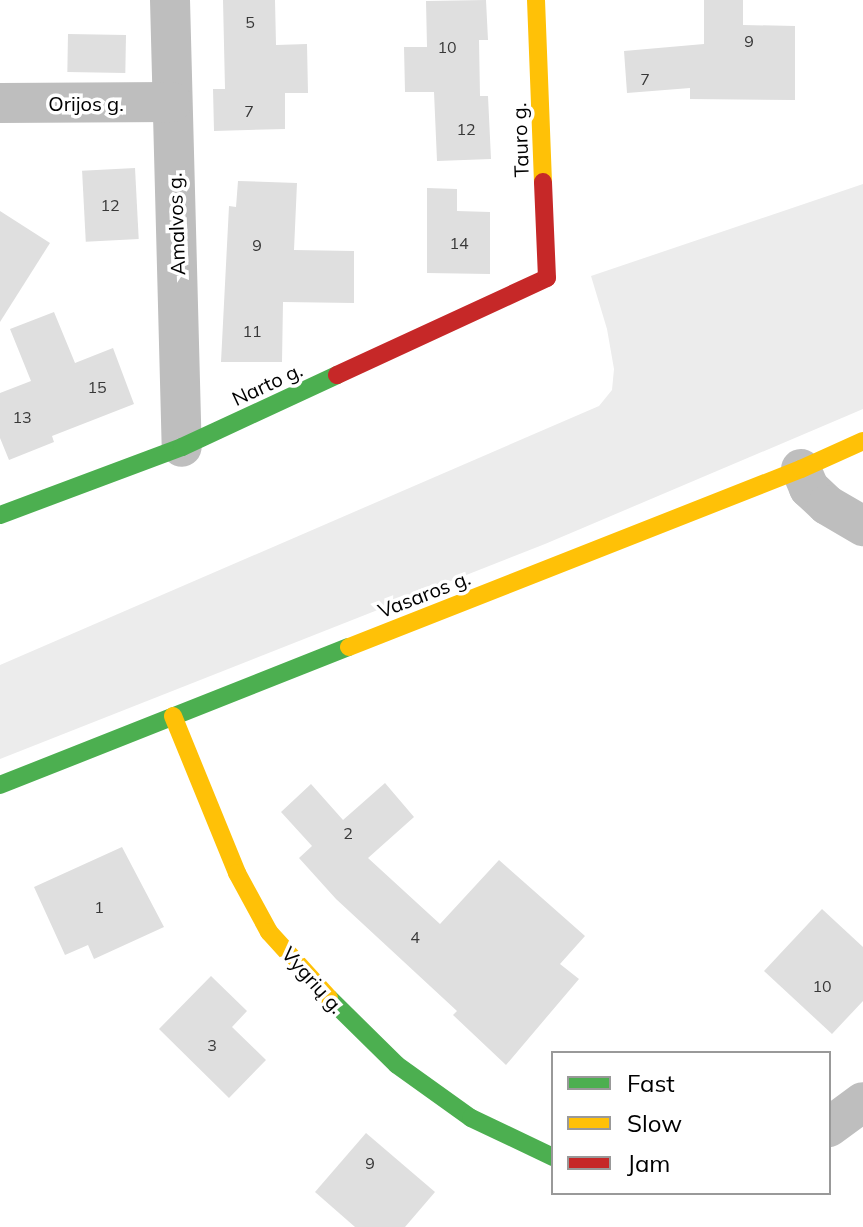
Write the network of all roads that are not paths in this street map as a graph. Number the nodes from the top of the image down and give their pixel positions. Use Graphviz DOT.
graph roads {
  1 [pos="170,0"];
  2 [pos="536,0"];
  3 [pos="172,102"];
  4 [pos="0,103"];
  5 [pos="547,278"];
  6 [pos="863,441"];
  7 [pos="182,447"];
  8 [pos="801,469"];
  9 [pos="0,515"];
  10 [pos="863,526"];
  11 [pos="173,716"];
  12 [pos="0,785"];
  13 [pos="863,1102"];
  14 [pos="831,1126"];
  15 [pos="551,1156"];
  1 -- 3 [label="street, Amalvos g."];
  2 -- 5 [label="street, Tauro g."];
  3 -- 4 [label="street, Orijos g."];
  3 -- 7 [label="street, Amalvos g."];
  5 -- 7 [label="street, Narto g."];
  6 -- 8 [label="street, Vasaros g."];
  7 -- 9 [label="street, Narto g."];
  8 -- 10 [label="street"];
  8 -- 11 [label="street, Vasaros g."];
  11 -- 12 [label="street, Vasaros g."];
  11 -- 15 [label="street, Vygrių g."];
  13 -- 14 [label="street"];
}
